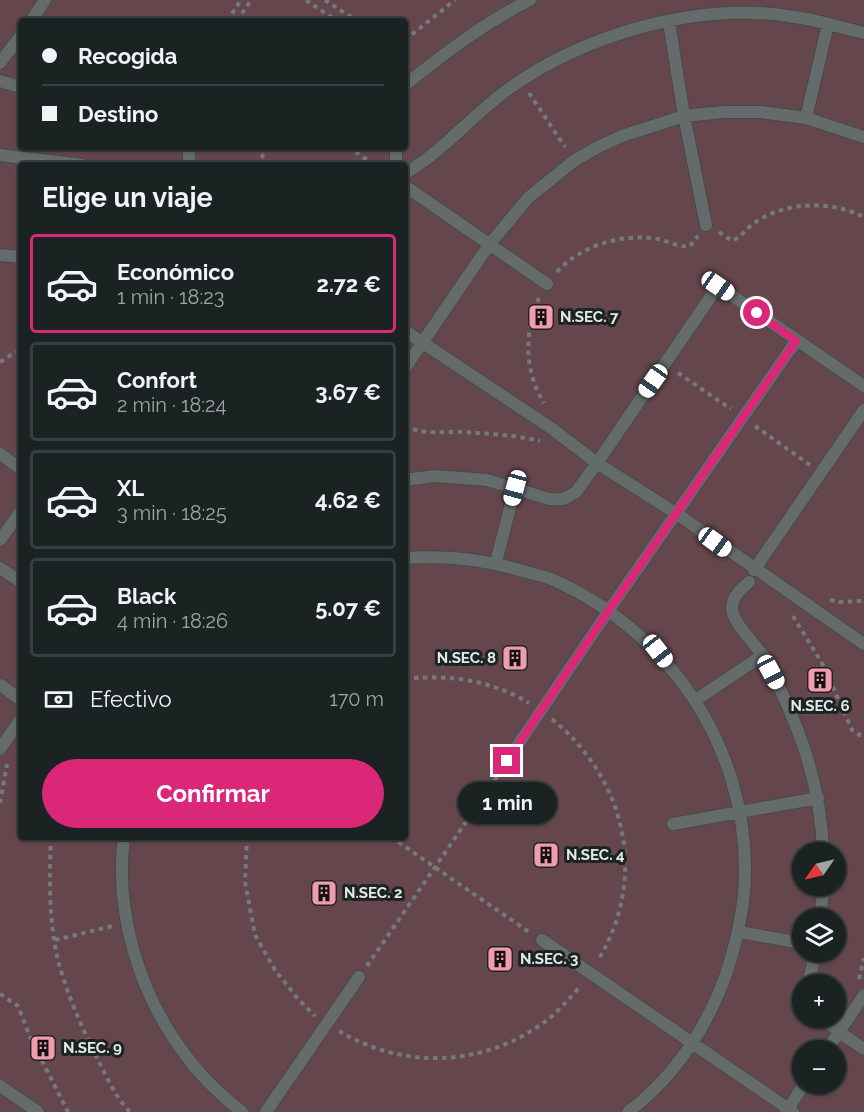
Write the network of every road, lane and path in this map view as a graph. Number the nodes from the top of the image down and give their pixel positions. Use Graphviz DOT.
graph roads {
  1 [pos="45,0"];
  2 [pos="241,0"];
  3 [pos="251,0"];
  4 [pos="306,0"];
  5 [pos="325,0"];
  6 [pos="455,0"];
  7 [pos="530,0"];
  8 [pos="33,18"];
  9 [pos="229,18"];
  10 [pos="239,18"];
  11 [pos="333,18"];
  12 [pos="352,18"];
  13 [pos="669,22"];
  14 [pos="828,24"];
  15 [pos="864,33"];
  16 [pos="408,38"];
  17 [pos="18,39"];
  18 [pos="0,63"];
  19 [pos="520,80"];
  20 [pos="0,81"];
  21 [pos="408,83"];
  22 [pos="18,86"];
  23 [pos="684,116"];
  24 [pos="806,118"];
  25 [pos="864,137"];
  26 [pos="352,150"];
  27 [pos="0,155"];
  28 [pos="575,160"];
  29 [pos="59,162"];
  30 [pos="370,162"];
  31 [pos="408,171"];
  32 [pos="408,188"];
  33 [pos="864,217"];
  34 [pos="706,225"];
  35 [pos="489,245"];
  36 [pos="0,255"];
  37 [pos="18,257"];
  38 [pos="547,284"];
  39 [pos="408,333"];
  40 [pos="796,341"];
  41 [pos="422,343"];
  42 [pos="18,353"];
  43 [pos="0,362"];
  44 [pos="408,364"];
  45 [pos="864,386"];
  46 [pos="547,408"];
  47 [pos="864,410"];
  48 [pos="408,427"];
  49 [pos="543,442"];
  50 [pos="0,454"];
  51 [pos="597,463"];
  52 [pos="18,467"];
  53 [pos="408,480"];
  54 [pos="515,488"];
  55 [pos="677,514"];
  56 [pos="18,515"];
  57 [pos="0,540"];
  58 [pos="408,558"];
  59 [pos="496,562"];
  60 [pos="0,567"];
  61 [pos="754,570"];
  62 [pos="18,580"];
  63 [pos="749,582"];
  64 [pos="827,599"];
  65 [pos="864,601"];
  66 [pos="609,610"];
  67 [pos="790,611"];
  68 [pos="864,644"];
  69 [pos="763,655"];
  70 [pos="408,679"];
  71 [pos="0,684"];
  72 [pos="18,698"];
  73 [pos="696,700"];
  74 [pos="542,711"];
  75 [pos="18,723"];
  76 [pos="864,738"];
  77 [pos="0,749"];
  78 [pos="8,760"];
  79 [pos="507,761"];
  80 [pos="818,798"];
  81 [pos="0,803"];
  82 [pos="740,812"];
  83 [pos="673,824"];
  84 [pos="51,840"];
  85 [pos="124,840"];
  86 [pos="247,840"];
  87 [pos="395,840"];
  88 [pos="823,842"];
  89 [pos="435,868"];
  90 [pos="127,923"];
  91 [pos="739,932"];
  92 [pos="56,940"];
  93 [pos="542,940"];
  94 [pos="792,941"];
  95 [pos="864,958"];
  96 [pos="591,974"];
  97 [pos="861,976"];
  98 [pos="359,977"];
  99 [pos="0,994"];
  100 [pos="864,995"];
  101 [pos="326,1024"];
  102 [pos="834,1028"];
  103 [pos="839,1032"];
  104 [pos="834,1040"];
  105 [pos="692,1043"];
  106 [pos="864,1049"];
  107 [pos="0,1086"];
  108 [pos="799,1094"];
  109 [pos="789,1111"];
  110 [pos="38,1112"];
  111 [pos="68,1112"];
  112 [pos="130,1112"];
  113 [pos="242,1112"];
  114 [pos="266,1112"];
  115 [pos="628,1112"];
  1 -- 8 [label="lane"];
  2 -- 9 [label="path"];
  3 -- 10 [label="path"];
  4 -- 11 [label="path"];
  5 -- 12 [label="path"];
  6 -- 16 [label="path"];
  7 -- 21 [label="lane"];
  13 -- 14 [label="lane"];
  13 -- 19 [label="lane"];
  13 -- 23 [label="lane"];
  14 -- 15 [label="lane"];
  14 -- 24 [label="lane"];
  17 -- 18 [label="lane"];
  19 -- 28 [label="path"];
  19 -- 31 [label="lane"];
  20 -- 22 [label="lane"];
  23 -- 24 [label="lane"];
  23 -- 28 [label="lane"];
  23 -- 34 [label="lane"];
  24 -- 25 [label="lane"];
  26 -- 30 [label="path"];
  27 -- 29 [label="lane"];
  28 -- 35 [label="lane"];
  32 -- 35 [label="lane"];
  33 -- 34 [label="path"];
  34 -- 38 [label="path"];
  35 -- 38 [label="lane"];
  35 -- 41 [label="lane"];
  36 -- 37 [label="lane"];
  38 -- 46 [label="path"];
  39 -- 41 [label="lane"];
  40 -- 45 [label="lane"];
  40 -- 51 [label="lane"];
  40 -- 55 [label="lane"];
  41 -- 44 [label="lane"];
  41 -- 51 [label="lane"];
  42 -- 43 [label="path"];
  47 -- 61 [label="lane"];
  48 -- 49 [label="path"];
  50 -- 52 [label="lane"];
  51 -- 54 [label="lane"];
  51 -- 55 [label="lane"];
  53 -- 54 [label="lane"];
  54 -- 59 [label="lane"];
  55 -- 61 [label="lane"];
  55 -- 66 [label="lane"];
  56 -- 57 [label="lane"];
  58 -- 59 [label="lane"];
  59 -- 66 [label="lane"];
  60 -- 62 [label="lane"];
  61 -- 68 [label="lane"];
  63 -- 69 [label="lane"];
  64 -- 65 [label="path"];
  66 -- 73 [label="lane"];
  66 -- 74 [label="lane"];
  67 -- 76 [label="path"];
  69 -- 73 [label="lane"];
  69 -- 80 [label="lane"];
  70 -- 74 [label="path"];
  71 -- 72 [label="lane"];
  73 -- 82 [label="lane"];
  74 -- 79 [label="lane"];
  74 -- 96 [label="path"];
  75 -- 77 [label="lane"];
  78 -- 81 [label="path"];
  79 -- 89 [label="path"];
  80 -- 82 [label="lane"];
  80 -- 88 [label="lane"];
  82 -- 83 [label="lane"];
  82 -- 91 [label="lane"];
  84 -- 92 [label="path"];
  85 -- 90 [label="lane"];
  86 -- 101 [label="path"];
  87 -- 89 [label="path"];
  89 -- 93 [label="path"];
  89 -- 98 [label="path"];
  90 -- 92 [label="path"];
  90 -- 113 [label="lane"];
  91 -- 94 [label="lane"];
  91 -- 105 [label="lane"];
  92 -- 112 [label="path"];
  93 -- 96 [label="lane"];
  95 -- 97 [label="path"];
  96 -- 101 [label="path"];
  96 -- 105 [label="lane"];
  98 -- 101 [label="lane"];
  99 -- 111 [label="path"];
  100 -- 103 [label="lane"];
  101 -- 114 [label="lane"];
  102 -- 103 [label="lane"];
  103 -- 104 [label="lane"];
  103 -- 106 [label="lane"];
  105 -- 109 [label="lane"];
  105 -- 115 [label="lane"];
  107 -- 110 [label="lane"];
  108 -- 109 [label="lane"];
}
